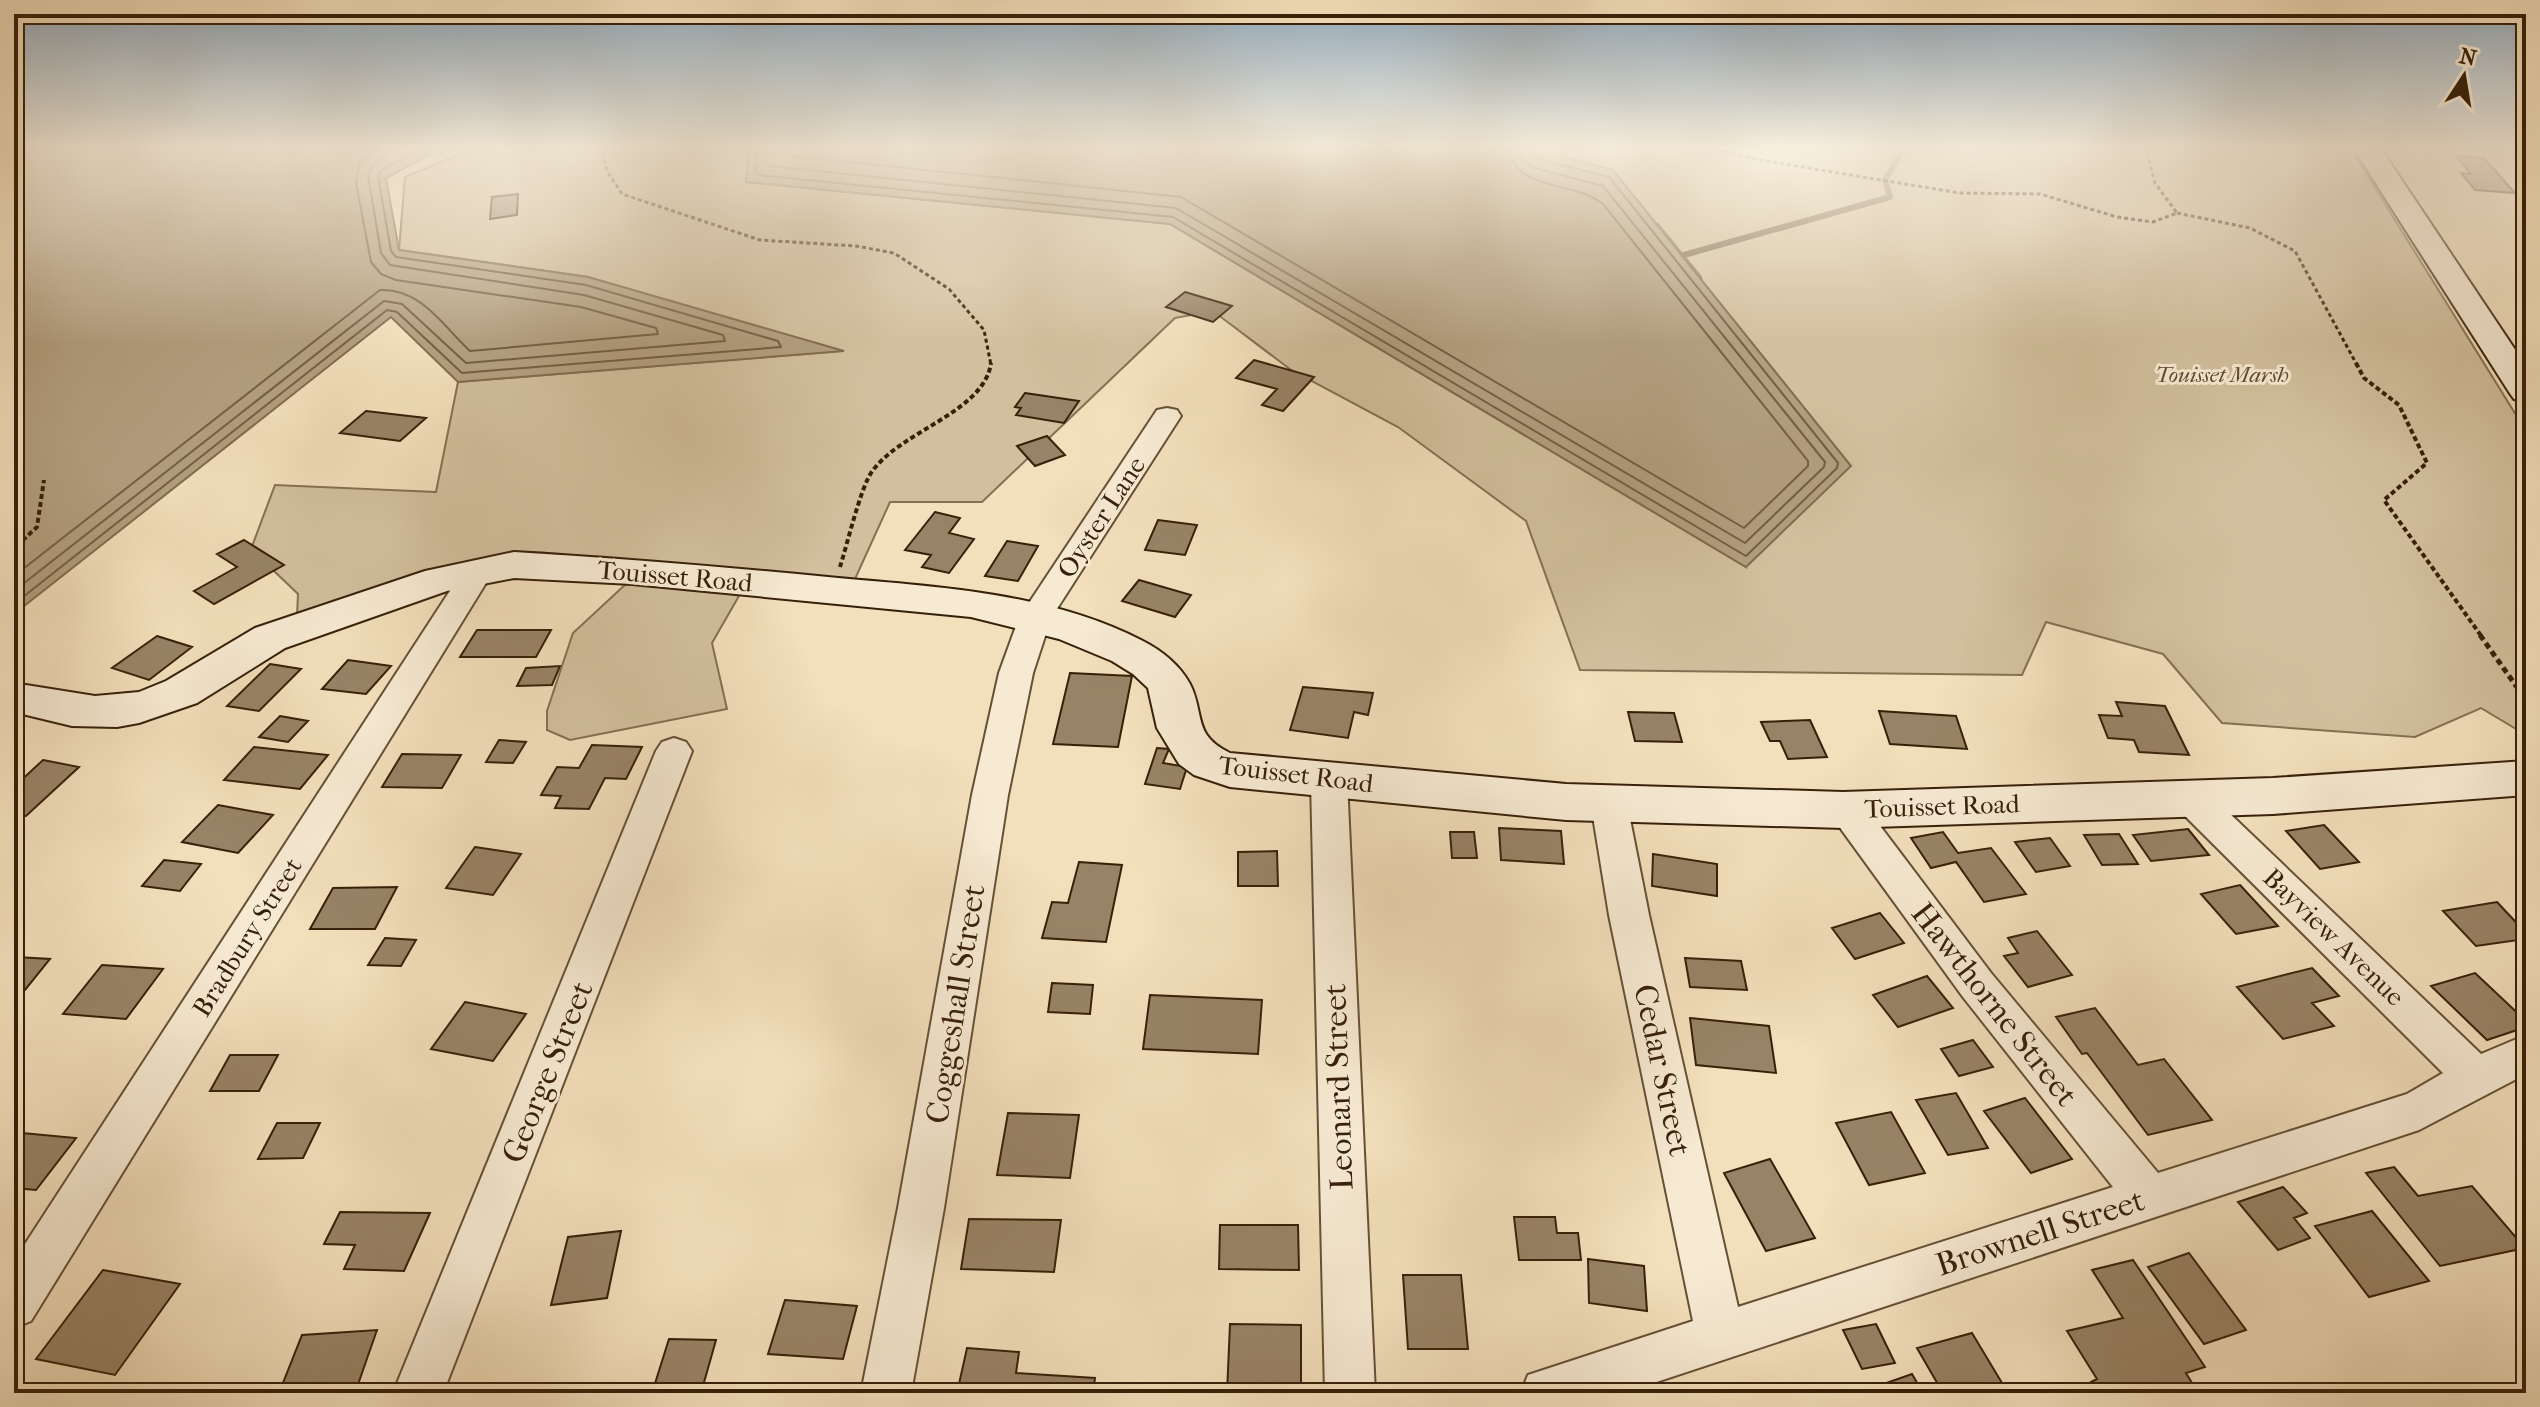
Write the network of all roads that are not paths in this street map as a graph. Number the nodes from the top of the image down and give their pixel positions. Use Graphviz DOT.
graph roads {
  1 [pos="2408,212"];
  2 [pos="2526,392"];
  3 [pos="1167,416"];
  4 [pos="479,570"];
  5 [pos="1035,618"];
  6 [pos="26,700"];
  7 [pos="674,751"];
  8 [pos="2526,778"];
  9 [pos="1329,780"];
  10 [pos="2191,799"];
  11 [pos="1609,804"];
  12 [pos="1846,808"];
  13 [pos="2526,1054"];
  14 [pos="2475,1077"];
  15 [pos="2148,1196"];
  16 [pos="14,1304"];
  17 [pos="1720,1335"];
  18 [pos="418,1393"];
  19 [pos="886,1393"];
  20 [pos="1350,1393"];
  21 [pos="1546,1393"];
  1 -- 2 [label="street"];
  3 -- 5 [label="street, Oyster Lane"];
  4 -- 5 [label="street, Touisset Road"];
  4 -- 6 [label="street, Touisset Road"];
  4 -- 16 [label="street, Bradbury Street"];
  5 -- 9 [label="street, Touisset Road"];
  5 -- 19 [label="street, Coggeshall Street"];
  7 -- 18 [label="street, George Street"];
  8 -- 10 [label="street, Touisset Road"];
  9 -- 11 [label="street, Touisset Road"];
  9 -- 20 [label="street, Leonard Street"];
  10 -- 12 [label="street, Touisset Road"];
  10 -- 14 [label="street, Bayview Avenue"];
  11 -- 12 [label="street, Touisset Road"];
  11 -- 17 [label="street, Cedar Street"];
  12 -- 15 [label="street, Hawthorne Street"];
  13 -- 14 [label="street, Brownell Street"];
  14 -- 15 [label="street, Brownell Street"];
  15 -- 17 [label="street, Brownell Street"];
  17 -- 21 [label="street, Brownell Street"];
}
